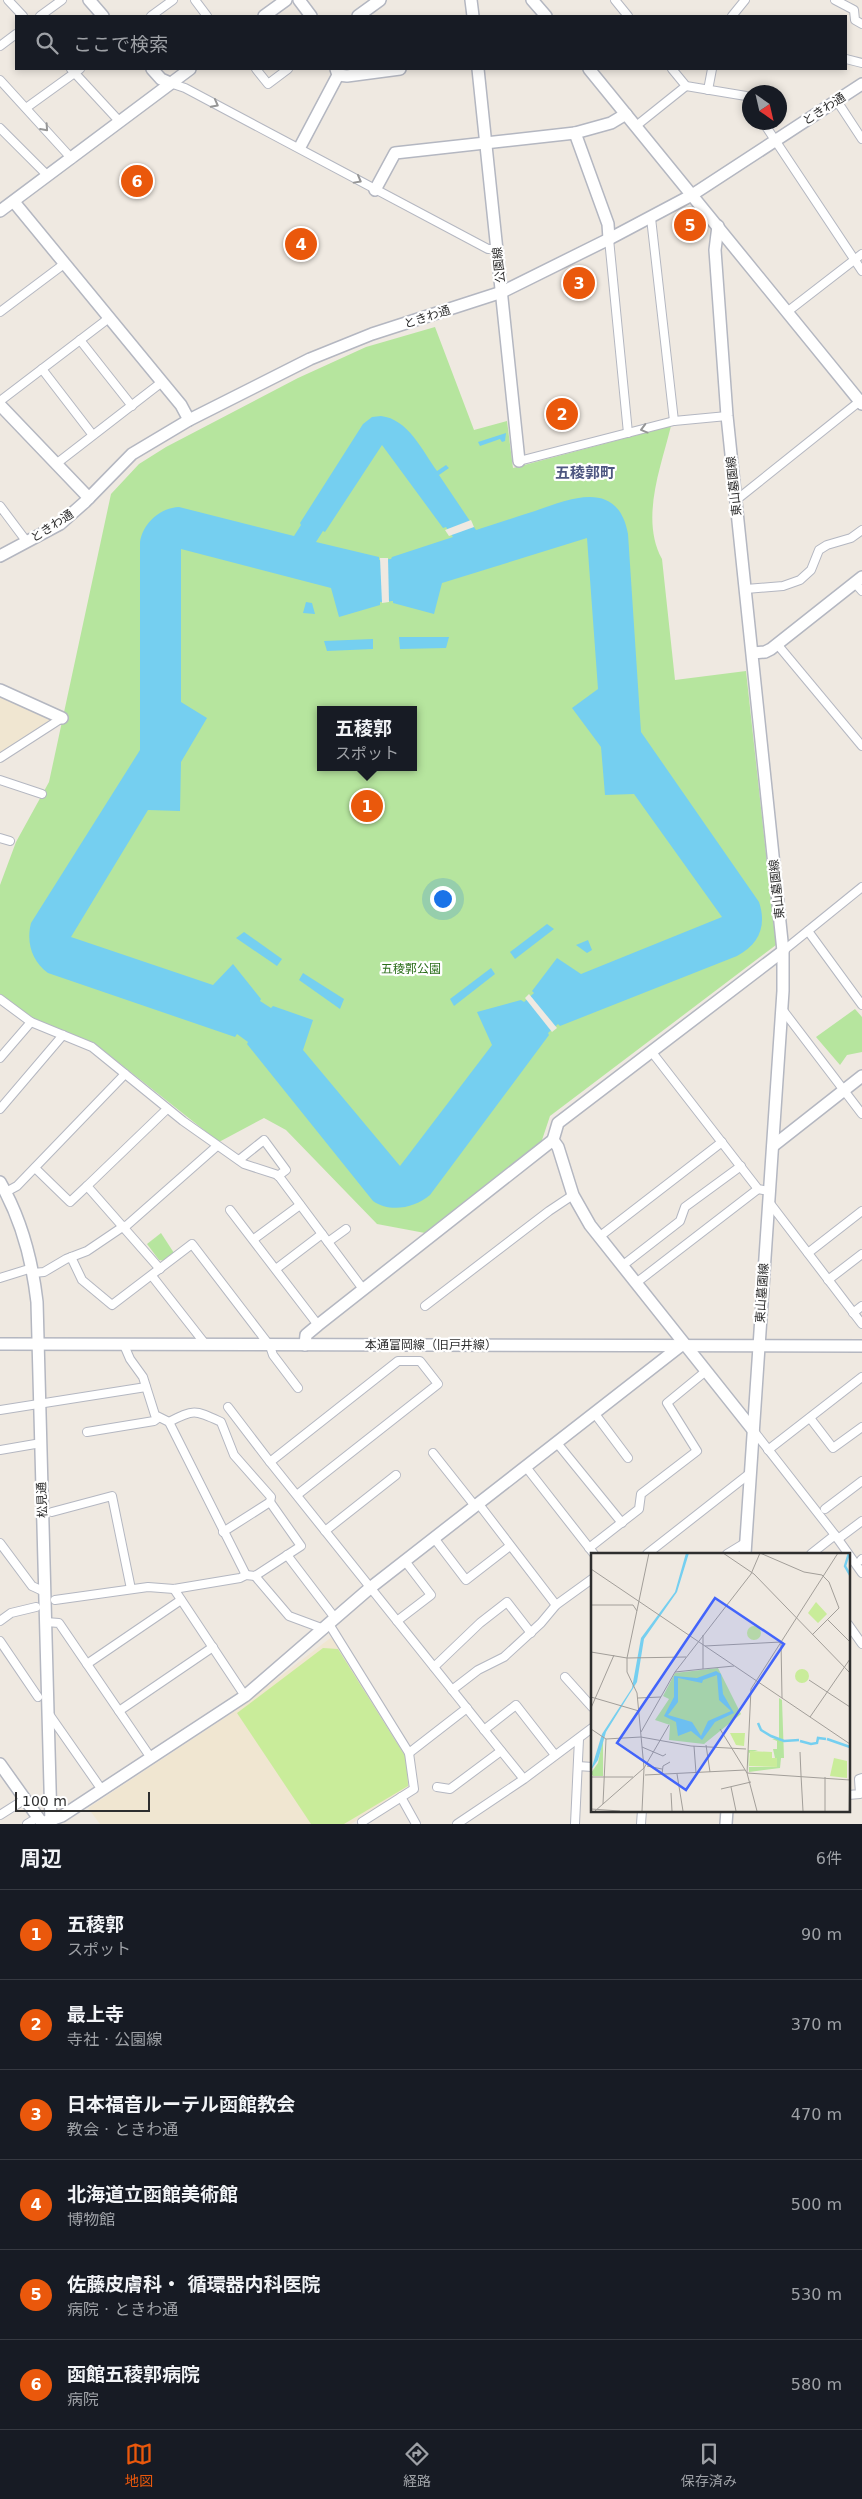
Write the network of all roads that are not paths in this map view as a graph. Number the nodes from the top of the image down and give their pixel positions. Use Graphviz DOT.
graph roads {
  1 [pos="8,0"];
  2 [pos="62,0"];
  3 [pos="88,0"];
  4 [pos="174,0"];
  5 [pos="196,0"];
  6 [pos="286,0"];
  7 [pos="299,0"];
  8 [pos="380,0"];
  9 [pos="471,0"];
  10 [pos="532,0"];
  11 [pos="615,0"];
  12 [pos="746,0"];
  13 [pos="834,0"];
  14 [pos="22,15"];
  15 [pos="41,15"];
  16 [pos="102,15"];
  17 [pos="152,15"];
  18 [pos="206,15"];
  19 [pos="265,15"];
  20 [pos="310,15"];
  21 [pos="359,15"];
  22 [pos="473,15"];
  23 [pos="545,15"];
  24 [pos="627,15"];
  25 [pos="733,15"];
  26 [pos="862,24"];
  27 [pos="15,35"];
  28 [pos="0,46"];
  29 [pos="847,59"];
  30 [pos="862,63"];
  31 [pos="75,70"];
  32 [pos="153,70"];
  33 [pos="189,70"];
  34 [pos="257,70"];
  35 [pos="287,70"];
  36 [pos="392,70"];
  37 [pos="478,70"];
  38 [pos="590,70"];
  39 [pos="673,70"];
  40 [pos="712,70"];
  41 [pos="337,72"];
  42 [pos="0,80"];
  43 [pos="170,83"];
  44 [pos="862,84"];
  45 [pos="686,86"];
  46 [pos="708,90"];
  47 [pos="742,95"];
  48 [pos="837,101"];
  49 [pos="26,108"];
  50 [pos="626,114"];
  51 [pos="120,122"];
  52 [pos="636,126"];
  53 [pos="0,128"];
  54 [pos="768,130"];
  55 [pos="575,133"];
  56 [pos="862,139"];
  57 [pos="486,141"];
  58 [pos="775,141"];
  59 [pos="301,145"];
  60 [pos="72,158"];
  61 [pos="48,176"];
  62 [pos="374,190"];
  63 [pos="692,195"];
  64 [pos="14,202"];
  65 [pos="0,211"];
  66 [pos="651,218"];
  67 [pos="718,226"];
  68 [pos="609,239"];
  69 [pos="497,249"];
  70 [pos="862,254"];
  71 [pos="854,260"];
  72 [pos="64,264"];
  73 [pos="862,272"];
  74 [pos="502,292"];
  75 [pos="0,312"];
  76 [pos="787,312"];
  77 [pos="109,318"];
  78 [pos="80,340"];
  79 [pos="42,369"];
  80 [pos="162,382"];
  81 [pos="0,401"];
  82 [pos="861,402"];
  83 [pos="0,405"];
  84 [pos="132,406"];
  85 [pos="727,416"];
  86 [pos="188,420"];
  87 [pos="674,421"];
  88 [pos="92,434"];
  89 [pos="628,434"];
  90 [pos="520,461"];
  91 [pos="56,464"];
  92 [pos="89,498"];
  93 [pos="735,501"];
  94 [pos="0,506"];
  95 [pos="862,530"];
  96 [pos="27,542"];
  97 [pos="0,556"];
  98 [pos="860,584"];
  99 [pos="746,589"];
  100 [pos="777,644"];
  101 [pos="753,652"];
  102 [pos="0,690"];
  103 [pos="62,718"];
  104 [pos="860,741"];
  105 [pos="0,758"];
  106 [pos="0,780"];
  107 [pos="42,794"];
  108 [pos="0,838"];
  109 [pos="10,841"];
  110 [pos="862,887"];
  111 [pos="808,931"];
  112 [pos="783,951"];
  113 [pos="0,999"];
  114 [pos="862,1005"];
  115 [pos="782,1009"];
  116 [pos="31,1022"];
  117 [pos="63,1035"];
  118 [pos="651,1051"];
  119 [pos="0,1058"];
  120 [pos="125,1074"];
  121 [pos="862,1076"];
  122 [pos="844,1090"];
  123 [pos="0,1109"];
  124 [pos="167,1109"];
  125 [pos="862,1114"];
  126 [pos="554,1140"];
  127 [pos="722,1142"];
  128 [pos="217,1146"];
  129 [pos="773,1146"];
  130 [pos="239,1160"];
  131 [pos="741,1166"];
  132 [pos="34,1168"];
  133 [pos="278,1176"];
  134 [pos="87,1186"];
  135 [pos="3,1187"];
  136 [pos="765,1193"];
  137 [pos="573,1196"];
  138 [pos="300,1204"];
  139 [pos="230,1210"];
  140 [pos="862,1211"];
  141 [pos="125,1227"];
  142 [pos="346,1229"];
  143 [pos="322,1234"];
  144 [pos="599,1237"];
  145 [pos="254,1239"];
  146 [pos="328,1242"];
  147 [pos="808,1253"];
  148 [pos="862,1254"];
  149 [pos="71,1257"];
  150 [pos="622,1266"];
  151 [pos="276,1269"];
  152 [pos="33,1270"];
  153 [pos="160,1270"];
  154 [pos="152,1276"];
  155 [pos="0,1278"];
  156 [pos="828,1280"];
  157 [pos="636,1283"];
  158 [pos="363,1289"];
  159 [pos="425,1306"];
  160 [pos="862,1306"];
  161 [pos="853,1313"];
  162 [pos="318,1324"];
  163 [pos="862,1324"];
  164 [pos="0,1344"];
  165 [pos="39,1344"];
  166 [pos="683,1344"];
  167 [pos="124,1345"];
  168 [pos="206,1345"];
  169 [pos="305,1345"];
  170 [pos="410,1345"];
  171 [pos="270,1346"];
  172 [pos="862,1346"];
  173 [pos="758,1347"];
  174 [pos="410,1361"];
  175 [pos="706,1371"];
  176 [pos="862,1377"];
  177 [pos="146,1387"];
  178 [pos="298,1388"];
  179 [pos="40,1404"];
  180 [pos="228,1407"];
  181 [pos="0,1410"];
  182 [pos="595,1414"];
  183 [pos="158,1418"];
  184 [pos="810,1418"];
  185 [pos="169,1422"];
  186 [pos="862,1427"];
  187 [pos="752,1430"];
  188 [pos="86,1432"];
  189 [pos="41,1442"];
  190 [pos="557,1443"];
  191 [pos="0,1450"];
  192 [pos="768,1450"];
  193 [pos="433,1453"];
  194 [pos="628,1458"];
  195 [pos="270,1462"];
  196 [pos="526,1467"];
  197 [pos="749,1474"];
  198 [pos="396,1476"];
  199 [pos="862,1482"];
  200 [pos="297,1495"];
  201 [pos="270,1502"];
  202 [pos="476,1505"];
  203 [pos="824,1509"];
  204 [pos="52,1512"];
  205 [pos="862,1521"];
  206 [pos="622,1523"];
  207 [pos="325,1531"];
  208 [pos="223,1532"];
  209 [pos="836,1537"];
  210 [pos="434,1538"];
  211 [pos="0,1543"];
  212 [pos="510,1546"];
  213 [pos="745,1549"];
  214 [pos="591,1551"];
  215 [pos="648,1553"];
  216 [pos="731,1553"];
  217 [pos="812,1553"];
  218 [pos="847,1553"];
  219 [pos="287,1555"];
  220 [pos="850,1557"];
  221 [pos="405,1562"];
  222 [pos="862,1574"];
  223 [pos="246,1575"];
  224 [pos="256,1576"];
  225 [pos="591,1580"];
  226 [pos="370,1588"];
  227 [pos="131,1589"];
  228 [pos="174,1589"];
  229 [pos="45,1592"];
  230 [pos="55,1600"];
  231 [pos="181,1600"];
  232 [pos="556,1605"];
  233 [pos="36,1607"];
  234 [pos="0,1621"];
  235 [pos="398,1621"];
  236 [pos="46,1622"];
  237 [pos="329,1624"];
  238 [pos="850,1627"];
  239 [pos="531,1632"];
  240 [pos="0,1641"];
  241 [pos="862,1644"];
  242 [pos="213,1647"];
  243 [pos="87,1664"];
  244 [pos="434,1668"];
  245 [pos="565,1676"];
  246 [pos="452,1690"];
  247 [pos="245,1696"];
  248 [pos="38,1697"];
  249 [pos="591,1706"];
  250 [pos="467,1708"];
  251 [pos="119,1711"];
  252 [pos="48,1713"];
  253 [pos="591,1729"];
  254 [pos="484,1730"];
  255 [pos="579,1739"];
  256 [pos="501,1751"];
  257 [pos="409,1753"];
  258 [pos="555,1755"];
  259 [pos="151,1758"];
  260 [pos="0,1764"];
  261 [pos="578,1766"];
  262 [pos="591,1767"];
  263 [pos="523,1778"];
  264 [pos="862,1778"];
  265 [pos="437,1787"];
  266 [pos="102,1790"];
  267 [pos="850,1795"];
  268 [pos="401,1797"];
  269 [pos="19,1803"];
  270 [pos="0,1815"];
  271 [pos="368,1821"];
  272 [pos="51,1822"];
  273 [pos="416,1824"];
  274 [pos="457,1824"];
  275 [pos="575,1824"];
  1 -- 14 [label="street"];
  2 -- 15 [label="street"];
  3 -- 16 [label="street"];
  4 -- 17 [label="street"];
  5 -- 18 [label="street"];
  6 -- 19 [label="street"];
  7 -- 20 [label="street"];
  8 -- 21 [label="street"];
  9 -- 22 [label="street"];
  10 -- 23 [label="street"];
  11 -- 24 [label="street"];
  12 -- 25 [label="street"];
  13 -- 26 [label="street"];
  27 -- 28 [label="street"];
  29 -- 30 [label="street"];
  31 -- 49 [label="street"];
  31 -- 51 [label="street"];
  32 -- 43 [label="street"];
  33 -- 43 [label="street"];
  34 -- 35 [label="street"];
  36 -- 41 [label="street"];
  37 -- 57 [label="street, 公園線"];
  38 -- 50 [label="street"];
  39 -- 45 [label="street"];
  40 -- 46 [label="street"];
  41 -- 59 [label="street"];
  42 -- 49 [label="street"];
  43 -- 51 [label="street"];
  43 -- 62 [label="street, one-way"];
  44 -- 48 [label="street, ときわ通"];
  45 -- 46 [label="street"];
  45 -- 52 [label="street"];
  46 -- 47 [label="street"];
  48 -- 56 [label="street"];
  48 -- 58 [label="street, ときわ通"];
  49 -- 60 [label="street, one-way"];
  50 -- 52 [label="street"];
  50 -- 55 [label="street"];
  51 -- 60 [label="street"];
  52 -- 63 [label="street"];
  53 -- 61 [label="street"];
  54 -- 58 [label="street"];
  55 -- 57 [label="street"];
  55 -- 68 [label="street"];
  57 -- 62 [label="street"];
  57 -- 69 [label="street, 公園線"];
  58 -- 63 [label="street, ときわ通"];
  58 -- 71 [label="street"];
  60 -- 61 [label="street"];
  61 -- 64 [label="street"];
  62 -- 69 [label="street"];
  63 -- 66 [label="street, ときわ通"];
  63 -- 67 [label="street"];
  64 -- 65 [label="street"];
  64 -- 72 [label="street"];
  66 -- 68 [label="street, ときわ通"];
  66 -- 87 [label="street"];
  67 -- 76 [label="street"];
  67 -- 85 [label="street, 東山墓園線"];
  68 -- 74 [label="street, ときわ通"];
  68 -- 89 [label="street"];
  69 -- 74 [label="street, 公園線"];
  70 -- 71 [label="street"];
  71 -- 73 [label="street"];
  71 -- 76 [label="street"];
  72 -- 75 [label="street"];
  72 -- 77 [label="street"];
  74 -- 86 [label="street, ときわ通"];
  74 -- 90 [label="street, 公園線"];
  76 -- 82 [label="street"];
  77 -- 78 [label="street"];
  77 -- 80 [label="street"];
  78 -- 79 [label="street"];
  78 -- 84 [label="street"];
  79 -- 81 [label="street"];
  79 -- 88 [label="street"];
  80 -- 84 [label="street"];
  80 -- 86 [label="street"];
  82 -- 93 [label="street"];
  83 -- 91 [label="street"];
  84 -- 88 [label="street"];
  85 -- 87 [label="street"];
  85 -- 93 [label="street, 東山墓園線"];
  86 -- 92 [label="street, ときわ通"];
  87 -- 89 [label="street, one-way"];
  88 -- 91 [label="street"];
  89 -- 90 [label="street"];
  91 -- 92 [label="street"];
  92 -- 96 [label="street, ときわ通"];
  93 -- 99 [label="street, 東山墓園線"];
  94 -- 96 [label="street"];
  95 -- 99 [label="street"];
  96 -- 97 [label="street, ときわ通"];
  98 -- 100 [label="street"];
  99 -- 101 [label="street, 東山墓園線"];
  100 -- 101 [label="street"];
  100 -- 104 [label="street"];
  101 -- 112 [label="street, 東山墓園線"];
  102 -- 103 [label="street"];
  103 -- 105 [label="street"];
  106 -- 107 [label="street"];
  108 -- 109 [label="street"];
  110 -- 111 [label="street"];
  111 -- 112 [label="street"];
  111 -- 114 [label="street"];
  112 -- 115 [label="street, 東山墓園線"];
  112 -- 118 [label="street"];
  113 -- 116 [label="street"];
  115 -- 122 [label="street"];
  115 -- 129 [label="street, 東山墓園線"];
  116 -- 117 [label="street"];
  116 -- 119 [label="street"];
  117 -- 120 [label="street"];
  117 -- 123 [label="street"];
  118 -- 126 [label="street"];
  118 -- 127 [label="street"];
  120 -- 124 [label="street"];
  120 -- 132 [label="street"];
  121 -- 122 [label="street"];
  122 -- 125 [label="street"];
  122 -- 129 [label="street"];
  124 -- 128 [label="street"];
  124 -- 134 [label="street"];
  126 -- 137 [label="street"];
  126 -- 158 [label="street"];
  127 -- 131 [label="street"];
  127 -- 144 [label="street"];
  128 -- 130 [label="street"];
  128 -- 141 [label="street"];
  129 -- 136 [label="street, 東山墓園線"];
  130 -- 133 [label="street"];
  130 -- 133 [label="street"];
  131 -- 136 [label="street"];
  131 -- 150 [label="street"];
  132 -- 134 [label="street"];
  132 -- 135 [label="street"];
  133 -- 138 [label="street"];
  134 -- 141 [label="street"];
  135 -- 152 [label="street, 松見通"];
  136 -- 147 [label="street"];
  136 -- 157 [label="street"];
  136 -- 173 [label="street, 東山墓園線"];
  137 -- 144 [label="street"];
  137 -- 159 [label="street"];
  138 -- 143 [label="street"];
  138 -- 145 [label="street"];
  139 -- 145 [label="street"];
  140 -- 147 [label="street"];
  141 -- 149 [label="street"];
  141 -- 153 [label="street"];
  142 -- 146 [label="street"];
  143 -- 146 [label="street"];
  143 -- 151 [label="street"];
  144 -- 150 [label="street"];
  145 -- 151 [label="street"];
  146 -- 158 [label="street"];
  147 -- 156 [label="street"];
  148 -- 156 [label="street"];
  149 -- 152 [label="street"];
  149 -- 154 [label="street"];
  150 -- 157 [label="street"];
  151 -- 162 [label="street"];
  152 -- 155 [label="street"];
  152 -- 165 [label="street, 松見通"];
  153 -- 154 [label="street"];
  153 -- 171 [label="street"];
  154 -- 168 [label="street"];
  156 -- 161 [label="street"];
  157 -- 166 [label="street"];
  158 -- 162 [label="street"];
  160 -- 161 [label="street"];
  161 -- 163 [label="street"];
  162 -- 169 [label="street"];
  164 -- 165 [label="street, 本通富岡線（旧戸井線）"];
  165 -- 167 [label="street, 本通富岡線（旧戸井線）"];
  165 -- 179 [label="street, 松見通"];
  166 -- 170 [label="street, 本通富岡線（旧戸井線）"];
  166 -- 173 [label="street, 本通富岡線（旧戸井線）"];
  166 -- 175 [label="street"];
  166 -- 182 [label="street"];
  167 -- 168 [label="street, 本通富岡線（旧戸井線）"];
  167 -- 177 [label="street"];
  168 -- 171 [label="street, 本通富岡線（旧戸井線）"];
  169 -- 170 [label="street, 本通富岡線（旧戸井線）"];
  169 -- 171 [label="street, 本通富岡線（旧戸井線）"];
  170 -- 174 [label="street"];
  171 -- 178 [label="street"];
  172 -- 173 [label="street, 本通富岡線（旧戸井線）"];
  173 -- 187 [label="street, 東山墓園線"];
  174 -- 195 [label="street"];
  174 -- 200 [label="street"];
  175 -- 187 [label="street"];
  175 -- 206 [label="street"];
  176 -- 184 [label="street"];
  177 -- 179 [label="street"];
  177 -- 183 [label="street"];
  179 -- 181 [label="street"];
  179 -- 189 [label="street, 松見通"];
  180 -- 195 [label="street"];
  182 -- 190 [label="street"];
  182 -- 194 [label="street"];
  183 -- 185 [label="street"];
  183 -- 188 [label="street"];
  184 -- 186 [label="street"];
  184 -- 192 [label="street"];
  185 -- 201 [label="street"];
  185 -- 208 [label="street"];
  187 -- 192 [label="street"];
  187 -- 197 [label="street, 東山墓園線"];
  189 -- 191 [label="street"];
  189 -- 229 [label="street, 松見通"];
  190 -- 196 [label="street"];
  190 -- 206 [label="street"];
  192 -- 209 [label="street"];
  193 -- 202 [label="street"];
  195 -- 200 [label="street"];
  196 -- 202 [label="street"];
  196 -- 214 [label="street"];
  197 -- 213 [label="street, 東山墓園線"];
  197 -- 215 [label="street"];
  198 -- 207 [label="street"];
  199 -- 203 [label="street"];
  200 -- 207 [label="street"];
  201 -- 208 [label="street"];
  201 -- 219 [label="street"];
  202 -- 210 [label="street"];
  202 -- 212 [label="street"];
  204 -- 227 [label="street"];
  205 -- 209 [label="street"];
  206 -- 214 [label="street"];
  207 -- 226 [label="street"];
  208 -- 223 [label="street"];
  209 -- 217 [label="street"];
  209 -- 218 [label="street"];
  210 -- 212 [label="street"];
  210 -- 221 [label="street"];
  211 -- 229 [label="street"];
  212 -- 232 [label="street"];
  213 -- 216 [label="street"];
  219 -- 224 [label="street"];
  219 -- 237 [label="street"];
  220 -- 222 [label="street"];
  221 -- 226 [label="street"];
  221 -- 235 [label="street"];
  223 -- 224 [label="street"];
  223 -- 228 [label="street"];
  224 -- 237 [label="street"];
  225 -- 232 [label="street"];
  226 -- 235 [label="street"];
  226 -- 237 [label="street"];
  227 -- 228 [label="street"];
  227 -- 230 [label="street"];
  228 -- 231 [label="street"];
  229 -- 236 [label="street, 松見通"];
  231 -- 242 [label="street"];
  231 -- 243 [label="street"];
  232 -- 239 [label="street"];
  233 -- 234 [label="street"];
  235 -- 244 [label="street"];
  236 -- 243 [label="street"];
  236 -- 252 [label="street, 松見通"];
  237 -- 247 [label="street"];
  237 -- 257 [label="street"];
  238 -- 241 [label="street"];
  239 -- 244 [label="street"];
  239 -- 246 [label="street"];
  240 -- 248 [label="street"];
  242 -- 247 [label="street"];
  242 -- 251 [label="street"];
  243 -- 251 [label="street"];
  244 -- 246 [label="street"];
  245 -- 249 [label="street"];
  246 -- 250 [label="street"];
  247 -- 259 [label="street"];
  250 -- 254 [label="street"];
  250 -- 257 [label="street"];
  251 -- 259 [label="street"];
  252 -- 266 [label="street"];
  252 -- 272 [label="street, 松見通"];
  253 -- 255 [label="street"];
  254 -- 256 [label="street"];
  254 -- 258 [label="street"];
  255 -- 258 [label="street"];
  255 -- 261 [label="street"];
  256 -- 263 [label="street"];
  256 -- 265 [label="street"];
  257 -- 268 [label="street"];
  258 -- 263 [label="street"];
  259 -- 266 [label="street"];
  260 -- 272 [label="street"];
  261 -- 262 [label="street"];
  261 -- 275 [label="street"];
  263 -- 274 [label="street"];
  264 -- 267 [label="street"];
  266 -- 272 [label="street"];
  268 -- 271 [label="street"];
  268 -- 273 [label="street"];
  269 -- 270 [label="street"];
}
